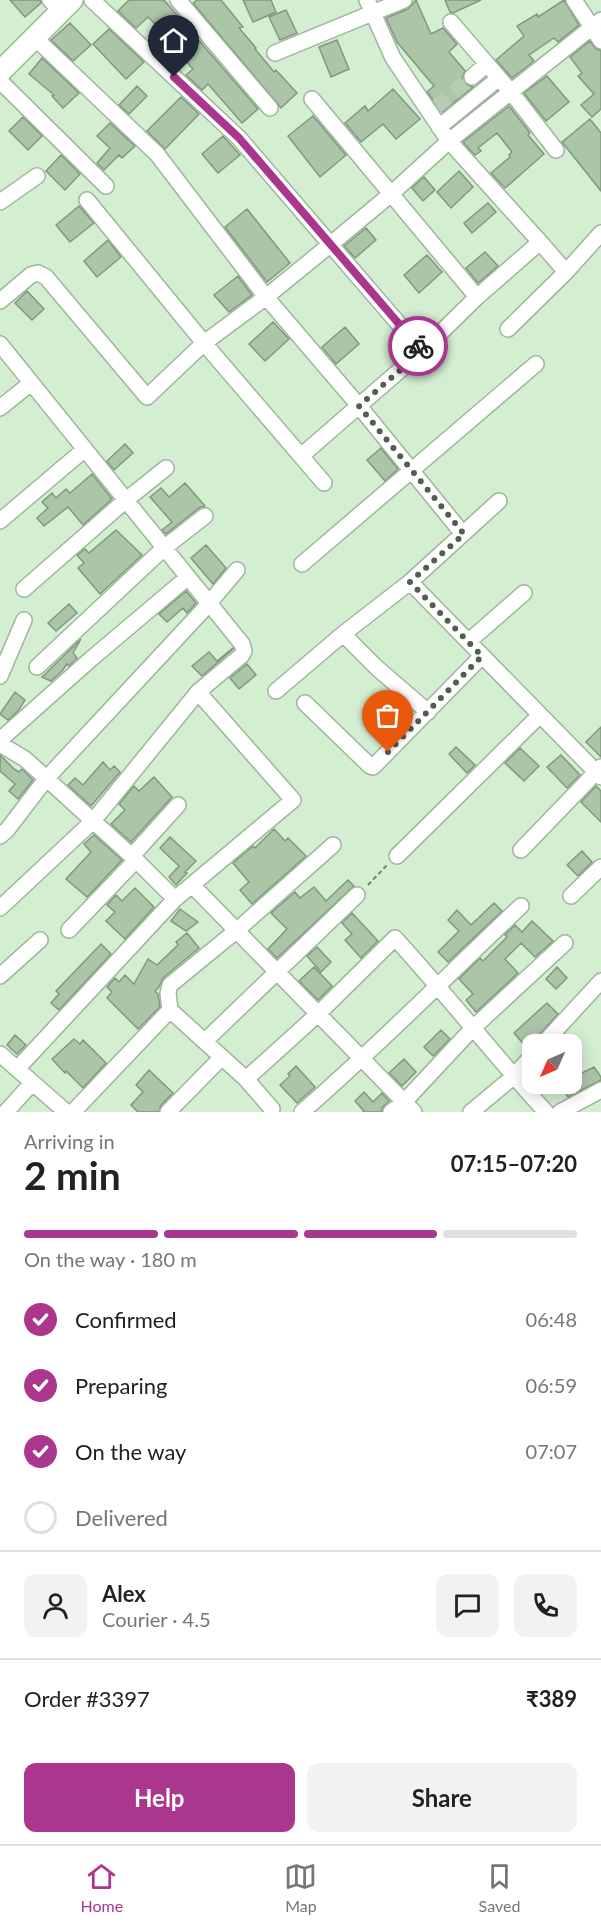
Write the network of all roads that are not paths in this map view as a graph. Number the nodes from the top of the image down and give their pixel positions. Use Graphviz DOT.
graph roads {
  1 [pos="92,0"];
  2 [pos="178,0"];
  3 [pos="404,0"];
  4 [pos="574,0"];
  5 [pos="61,4"];
  6 [pos="370,7"];
  7 [pos="451,22"];
  8 [pos="596,24"];
  9 [pos="34,37"];
  10 [pos="601,41"];
  11 [pos="276,53"];
  12 [pos="487,64"];
  13 [pos="0,72"];
  14 [pos="472,77"];
  15 [pos="499,78"];
  16 [pos="0,81"];
  17 [pos="511,92"];
  18 [pos="312,99"];
  19 [pos="270,108"];
  20 [pos="439,127"];
  21 [pos="449,141"];
  22 [pos="556,150"];
  23 [pos="37,176"];
  24 [pos="106,186"];
  25 [pos="391,194"];
  26 [pos="87,200"];
  27 [pos="0,202"];
  28 [pos="601,233"];
  29 [pos="540,242"];
  30 [pos="331,244"];
  31 [pos="566,272"];
  32 [pos="266,297"];
  33 [pos="477,297"];
  34 [pos="0,301"];
  35 [pos="508,329"];
  36 [pos="204,343"];
  37 [pos="0,344"];
  38 [pos="422,351"];
  39 [pos="536,364"];
  40 [pos="31,383"];
  41 [pos="359,406"];
  42 [pos="0,408"];
  43 [pos="86,449"];
  44 [pos="300,456"];
  45 [pos="165,468"];
  46 [pos="412,470"];
  47 [pos="324,483"];
  48 [pos="126,500"];
  49 [pos="499,501"];
  50 [pos="205,516"];
  51 [pos="0,521"];
  52 [pos="464,534"];
  53 [pos="164,548"];
  54 [pos="302,564"];
  55 [pos="237,570"];
  56 [pos="188,578"];
  57 [pos="410,582"];
  58 [pos="24,589"];
  59 [pos="524,593"];
  60 [pos="209,604"];
  61 [pos="24,620"];
  62 [pos="343,634"];
  63 [pos="469,641"];
  64 [pos="482,656"];
  65 [pos="37,667"];
  66 [pos="0,676"];
  67 [pos="276,691"];
  68 [pos="198,692"];
  69 [pos="305,703"];
  70 [pos="428,712"];
  71 [pos="540,716"];
  72 [pos="0,742"];
  73 [pos="600,772"];
  74 [pos="46,779"];
  75 [pos="178,805"];
  76 [pos="93,821"];
  77 [pos="0,836"];
  78 [pos="333,845"];
  79 [pos="521,850"];
  80 [pos="397,856"];
  81 [pos="134,858"];
  82 [pos="601,867"];
  83 [pos="192,885"];
  84 [pos="357,895"];
  85 [pos="571,896"];
  86 [pos="175,899"];
  87 [pos="521,906"];
  88 [pos="0,908"];
  89 [pos="69,930"];
  90 [pos="236,931"];
  91 [pos="40,940"];
  92 [pos="565,943"];
  93 [pos="278,972"];
  94 [pos="0,976"];
  95 [pos="438,984"];
  96 [pos="598,985"];
  97 [pos="170,1010"];
  98 [pos="318,1014"];
  99 [pos="473,1028"];
  100 [pos="552,1034"];
  101 [pos="206,1041"];
  102 [pos="0,1054"];
  103 [pos="222,1057"];
  104 [pos="363,1059"];
  105 [pos="522,1067"];
  106 [pos="16,1069"];
  107 [pos="513,1077"];
  108 [pos="246,1079"];
  109 [pos="32,1083"];
  110 [pos="601,1090"];
  111 [pos="409,1107"];
  112 [pos="272,1111"];
  113 [pos="6,1112"];
  114 [pos="66,1112"];
  115 [pos="73,1112"];
  116 [pos="168,1112"];
  117 [pos="302,1112"];
  118 [pos="391,1112"];
  119 [pos="471,1112"];
  120 [pos="546,1112"];
  121 [pos="560,1112"];
  1 -- 30 [label="street"];
  2 -- 19 [label="street"];
  3 -- 6 [label="street"];
  4 -- 8 [label="street"];
  5 -- 9 [label="street"];
  6 -- 11 [label="street"];
  6 -- 20 [label="street"];
  7 -- 12 [label="street"];
  8 -- 10 [label="street"];
  8 -- 17 [label="street"];
  9 -- 13 [label="street"];
  9 -- 32 [label="street"];
  12 -- 14 [label="street"];
  12 -- 15 [label="street"];
  15 -- 17 [label="street"];
  15 -- 20 [label="street"];
  16 -- 24 [label="street"];
  17 -- 21 [label="street"];
  17 -- 22 [label="street"];
  18 -- 25 [label="street"];
  20 -- 21 [label="street"];
  21 -- 25 [label="street"];
  21 -- 29 [label="street"];
  23 -- 27 [label="street"];
  25 -- 30 [label="street"];
  25 -- 33 [label="street"];
  26 -- 36 [label="street"];
  28 -- 31 [label="street"];
  29 -- 31 [label="street"];
  29 -- 33 [label="street"];
  30 -- 32 [label="street"];
  30 -- 38 [label="street"];
  31 -- 35 [label="street"];
  32 -- 36 [label="street"];
  32 -- 41 [label="street"];
  33 -- 38 [label="street"];
  34 -- 36 [label="street"];
  36 -- 44 [label="street"];
  37 -- 40 [label="street"];
  38 -- 41 [label="street"];
  39 -- 46 [label="street"];
  40 -- 42 [label="street"];
  40 -- 43 [label="street"];
  41 -- 44 [label="street"];
  41 -- 46 [label="street"];
  43 -- 48 [label="street"];
  43 -- 51 [label="street"];
  44 -- 47 [label="street"];
  45 -- 48 [label="street"];
  46 -- 52 [label="street"];
  46 -- 54 [label="street"];
  48 -- 53 [label="street"];
  48 -- 58 [label="street"];
  49 -- 52 [label="street"];
  50 -- 53 [label="street"];
  52 -- 57 [label="street"];
  53 -- 56 [label="street"];
  53 -- 65 [label="street"];
  55 -- 60 [label="street"];
  56 -- 60 [label="street"];
  56 -- 72 [label="street"];
  57 -- 62 [label="street"];
  57 -- 63 [label="street"];
  59 -- 63 [label="street"];
  60 -- 68 [label="street"];
  60 -- 74 [label="street"];
  61 -- 66 [label="street"];
  62 -- 67 [label="street"];
  62 -- 70 [label="street"];
  63 -- 64 [label="street"];
  64 -- 70 [label="street"];
  64 -- 71 [label="street"];
  68 -- 76 [label="street"];
  68 -- 83 [label="street"];
  69 -- 70 [label="street"];
  71 -- 73 [label="street"];
  71 -- 80 [label="street"];
  72 -- 74 [label="street"];
  73 -- 79 [label="street"];
  74 -- 76 [label="street"];
  74 -- 77 [label="street"];
  75 -- 81 [label="street"];
  76 -- 81 [label="street"];
  76 -- 88 [label="street"];
  78 -- 90 [label="street"];
  81 -- 86 [label="street"];
  81 -- 89 [label="street"];
  82 -- 85 [label="street"];
  83 -- 86 [label="street"];
  83 -- 90 [label="street"];
  84 -- 93 [label="street"];
  86 -- 106 [label="street"];
  87 -- 95 [label="street"];
  90 -- 93 [label="street"];
  90 -- 97 [label="street"];
  91 -- 94 [label="street"];
  92 -- 99 [label="street"];
  93 -- 98 [label="street"];
  93 -- 101 [label="street"];
  95 -- 98 [label="street"];
  95 -- 99 [label="street"];
  95 -- 104 [label="street"];
  96 -- 100 [label="street"];
  97 -- 101 [label="street"];
  97 -- 115 [label="street"];
  98 -- 104 [label="street"];
  98 -- 108 [label="street"];
  99 -- 107 [label="street"];
  99 -- 111 [label="street"];
  101 -- 103 [label="street"];
  102 -- 106 [label="street"];
  103 -- 108 [label="street"];
  103 -- 116 [label="street"];
  104 -- 111 [label="street"];
  104 -- 117 [label="street"];
  105 -- 107 [label="street"];
  106 -- 109 [label="street"];
  107 -- 119 [label="street"];
  107 -- 120 [label="street"];
  108 -- 112 [label="street"];
  109 -- 113 [label="street"];
  109 -- 114 [label="street"];
  110 -- 121 [label="street"];
  111 -- 118 [label="street"];
}
